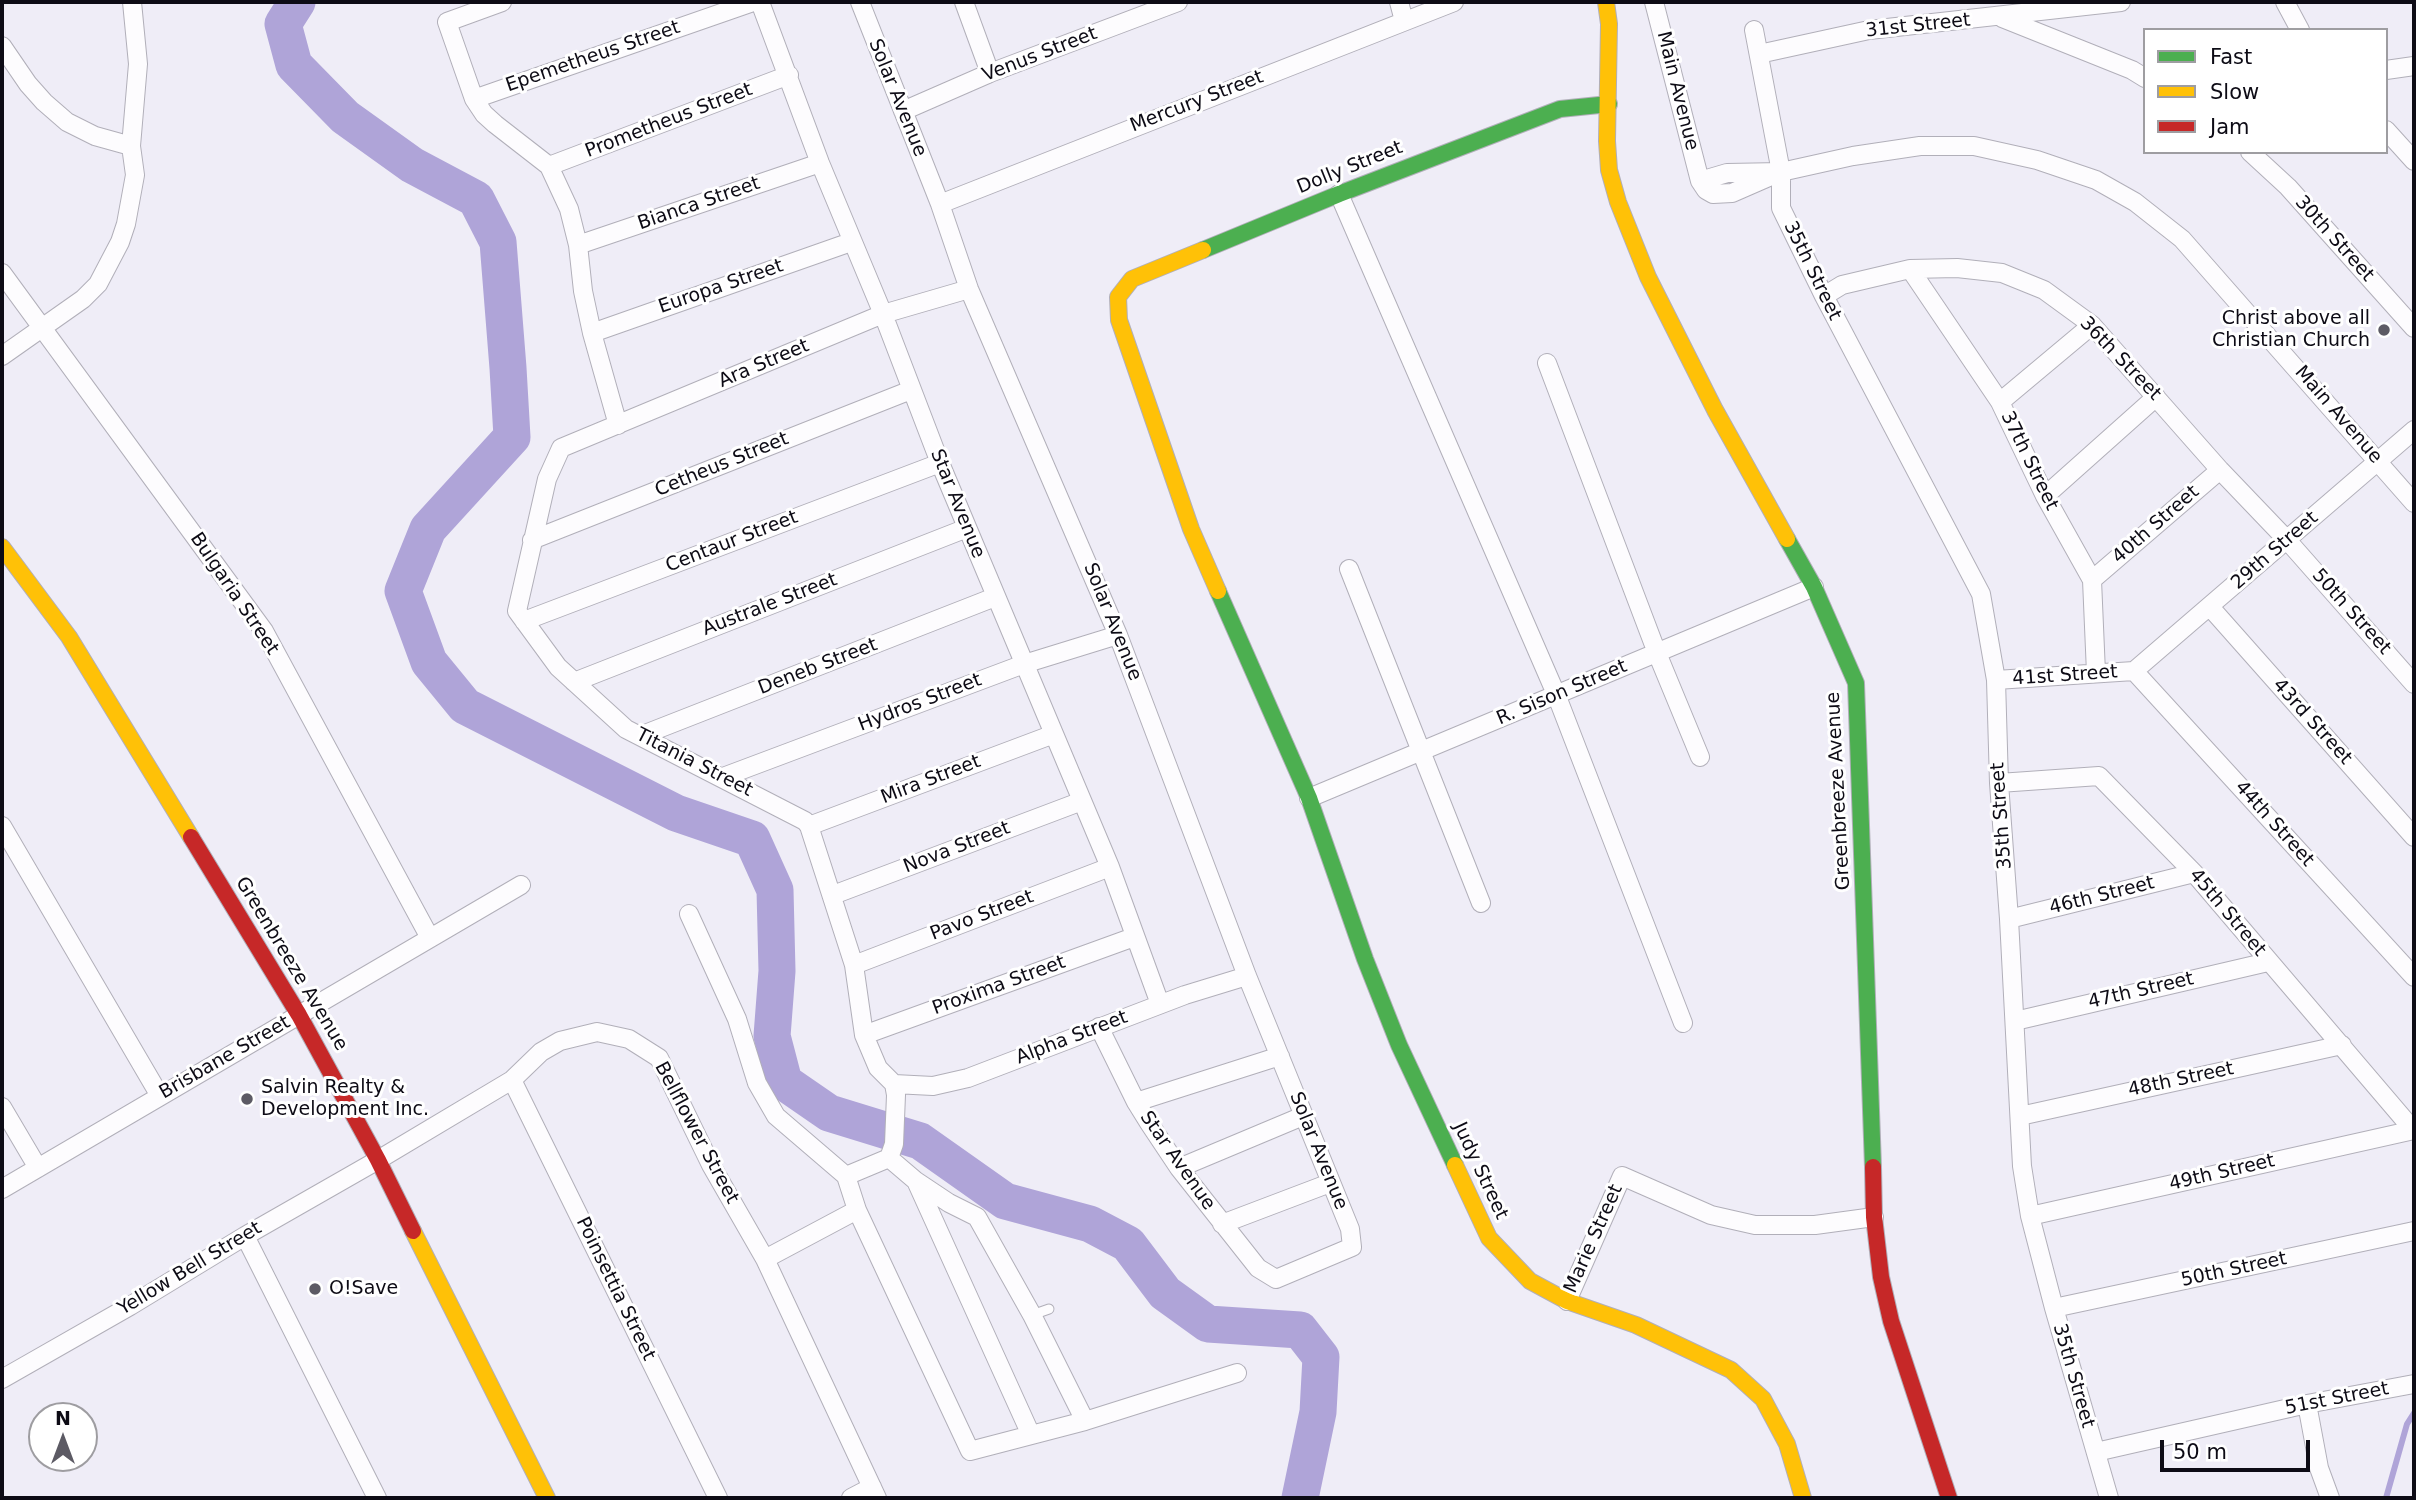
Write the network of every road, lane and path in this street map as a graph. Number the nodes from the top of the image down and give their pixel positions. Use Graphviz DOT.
graph roads {
  1 [pos="132,2"];
  2 [pos="502,2"];
  3 [pos="752,2"];
  4 [pos="760,2"];
  5 [pos="860,2"];
  6 [pos="964,2"];
  7 [pos="1178,2"];
  8 [pos="1399,2"];
  9 [pos="1454,2"];
  10 [pos="1606,2"];
  11 [pos="1654,2"];
  12 [pos="2121,2"];
  13 [pos="2285,2"];
  14 [pos="1999,17"];
  15 [pos="1404,21"];
  16 [pos="2299,28"];
  17 [pos="1754,30"];
  18 [pos="2,46"];
  19 [pos="1759,54"];
  20 [pos="2414,66"];
  21 [pos="2388,71"];
  22 [pos="990,73"];
  23 [pos="789,75"];
  24 [pos="2143,77"];
  25 [pos="474,99"];
  26 [pos="1609,104"];
  27 [pos="903,111"];
  28 [pos="2388,132"];
  29 [pos="131,146"];
  30 [pos="2252,154"];
  31 [pos="2414,161"];
  32 [pos="820,163"];
  33 [pos="549,166"];
  34 [pos="1781,172"];
  35 [pos="1339,194"];
  36 [pos="940,204"];
  37 [pos="851,242"];
  38 [pos="578,245"];
  39 [pos="1910,269"];
  40 [pos="2,273"];
  41 [pos="969,289"];
  42 [pos="1824,296"];
  43 [pos="1118,297"];
  44 [pos="883,314"];
  45 [pos="2092,325"];
  46 [pos="42,327"];
  47 [pos="2414,328"];
  48 [pos="592,333"];
  49 [pos="2,356"];
  50 [pos="1547,363"];
  51 [pos="911,390"];
  52 [pos="2156,397"];
  53 [pos="2000,402"];
  54 [pos="618,425"];
  55 [pos="2414,430"];
  56 [pos="2378,461"];
  57 [pos="940,463"];
  58 [pos="2220,470"];
  59 [pos="2045,496"];
  60 [pos="2414,503"];
  61 [pos="967,528"];
  62 [pos="533,540"];
  63 [pos="2287,540"];
  64 [pos="2,547"];
  65 [pos="1349,569"];
  66 [pos="2092,580"];
  67 [pos="1814,587"];
  68 [pos="995,597"];
  69 [pos="2210,607"];
  70 [pos="524,621"];
  71 [pos="1118,635"];
  72 [pos="1657,653"];
  73 [pos="1024,664"];
  74 [pos="2134,671"];
  75 [pos="2096,673"];
  76 [pos="1996,680"];
  77 [pos="574,682"];
  78 [pos="2414,684"];
  79 [pos="1556,694"];
  80 [pos="1054,734"];
  81 [pos="640,736"];
  82 [pos="1422,752"];
  83 [pos="1700,757"];
  84 [pos="723,777"];
  85 [pos="1999,783"];
  86 [pos="1309,797"];
  87 [pos="1082,800"];
  88 [pos="2,826"];
  89 [pos="809,826"];
  90 [pos="2414,837"];
  91 [pos="1110,867"];
  92 [pos="2194,873"];
  93 [pos="521,885"];
  94 [pos="833,895"];
  95 [pos="1481,903"];
  96 [pos="689,914"];
  97 [pos="2010,919"];
  98 [pos="1134,937"];
  99 [pos="430,938"];
  100 [pos="2268,961"];
  101 [pos="854,965"];
  102 [pos="1247,976"];
  103 [pos="2414,977"];
  104 [pos="1160,1004"];
  105 [pos="299,1015"];
  106 [pos="2015,1021"];
  107 [pos="1683,1023"];
  108 [pos="1099,1027"];
  109 [pos="864,1035"];
  110 [pos="2342,1045"];
  111 [pos="1280,1056"];
  112 [pos="512,1080"];
  113 [pos="895,1090"];
  114 [pos="160,1096"];
  115 [pos="1136,1102"];
  116 [pos="2,1107"];
  117 [pos="1303,1116"];
  118 [pos="2020,1116"];
  119 [pos="2414,1130"];
  120 [pos="891,1151"];
  121 [pos="378,1160"];
  122 [pos="38,1168"];
  123 [pos="1179,1168"];
  124 [pos="846,1176"];
  125 [pos="916,1181"];
  126 [pos="1330,1183"];
  127 [pos="2,1189"];
  128 [pos="857,1210"];
  129 [pos="2030,1216"];
  130 [pos="1874,1217"];
  131 [pos="1223,1224"];
  132 [pos="2414,1231"];
  133 [pos="245,1236"];
  134 [pos="765,1259"];
  135 [pos="1276,1279"];
  136 [pos="1567,1301"];
  137 [pos="2053,1308"];
  138 [pos="1049,1309"];
  139 [pos="1032,1315"];
  140 [pos="1237,1373"];
  141 [pos="2,1379"];
  142 [pos="2414,1384"];
  143 [pos="2308,1404"];
  144 [pos="1085,1421"];
  145 [pos="1031,1435"];
  146 [pos="2096,1452"];
  147 [pos="874,1493"];
  148 [pos="377,1498"];
  149 [pos="547,1498"];
  150 [pos="718,1498"];
  151 [pos="851,1498"];
  152 [pos="1803,1498"];
  153 [pos="1949,1498"];
  154 [pos="2109,1498"];
  155 [pos="2330,1498"];
  1 -- 29 [label="street"];
  2 -- 25 [label="street"];
  3 -- 25 [label="street, Epemetheus Street"];
  4 -- 23 [label="street, Star Avenue"];
  5 -- 27 [label="street, Solar Avenue"];
  6 -- 22 [label="street"];
  7 -- 22 [label="street, Venus Street"];
  8 -- 15 [label="street"];
  9 -- 15 [label="street, Mercury Street"];
  10 -- 26 [label="street, Greenbreeze Avenue"];
  11 -- 34 [label="street, Main Avenue"];
  12 -- 14 [label="street, 31st Street"];
  13 -- 16 [label="street"];
  14 -- 19 [label="street, 31st Street"];
  14 -- 24 [label="street"];
  15 -- 36 [label="street, Mercury Street"];
  17 -- 19 [label="street"];
  18 -- 29 [label="street"];
  19 -- 34 [label="street"];
  20 -- 21 [label="street"];
  22 -- 27 [label="street, Venus Street"];
  23 -- 32 [label="street, Star Avenue"];
  23 -- 33 [label="street, Prometheus Street"];
  25 -- 33 [label="street"];
  26 -- 35 [label="street, Dolly Street"];
  26 -- 67 [label="street, Greenbreeze Avenue"];
  27 -- 36 [label="street, Solar Avenue"];
  28 -- 31 [label="street"];
  29 -- 46 [label="street"];
  30 -- 47 [label="street, 30th Street"];
  32 -- 37 [label="street, Star Avenue"];
  32 -- 38 [label="street, Bianca Street"];
  33 -- 38 [label="street"];
  34 -- 42 [label="street, 35th Street"];
  34 -- 56 [label="street, Main Avenue"];
  35 -- 43 [label="street, Dolly Street"];
  35 -- 79 [label="street"];
  36 -- 41 [label="street, Solar Avenue"];
  37 -- 44 [label="street, Star Avenue"];
  37 -- 48 [label="street, Europa Street"];
  38 -- 48 [label="street"];
  39 -- 42 [label="street, 36th Street"];
  39 -- 45 [label="street, 36th Street"];
  39 -- 53 [label="street, 37th Street"];
  40 -- 46 [label="street, Bulgaria Street"];
  41 -- 44 [label="street, Ara Street"];
  41 -- 71 [label="street, Solar Avenue"];
  42 -- 76 [label="street, 35th Street"];
  43 -- 86 [label="street, Judy Street"];
  44 -- 51 [label="street, Star Avenue"];
  44 -- 54 [label="street, Ara Street"];
  45 -- 52 [label="street, 36th Street"];
  45 -- 53 [label="street"];
  46 -- 49 [label="street"];
  46 -- 99 [label="street, Bulgaria Street"];
  48 -- 54 [label="street"];
  50 -- 72 [label="street"];
  51 -- 57 [label="street, Star Avenue"];
  51 -- 62 [label="street, Cetheus Street"];
  52 -- 58 [label="street, 36th Street"];
  52 -- 59 [label="street"];
  53 -- 59 [label="street, 37th Street"];
  54 -- 62 [label="street, Ara Street"];
  55 -- 56 [label="street, 29th Street"];
  56 -- 60 [label="street, Main Avenue"];
  56 -- 63 [label="street, 29th Street"];
  57 -- 61 [label="street, Star Avenue"];
  57 -- 70 [label="street, Centaur Street"];
  58 -- 63 [label="street, 36th Street"];
  58 -- 66 [label="street, 40th Street"];
  59 -- 66 [label="street, 37th Street"];
  61 -- 68 [label="street, Star Avenue"];
  61 -- 77 [label="street, Australe Street"];
  62 -- 70 [label="street"];
  63 -- 69 [label="street, 29th Street"];
  63 -- 78 [label="street, 50th Street"];
  64 -- 105 [label="street, Greenbreeze Avenue"];
  65 -- 82 [label="street"];
  66 -- 75 [label="street, 37th Street"];
  67 -- 72 [label="street, R. Sison Street"];
  67 -- 130 [label="street, Greenbreeze Avenue"];
  68 -- 73 [label="street, Star Avenue"];
  68 -- 81 [label="street, Deneb Street"];
  69 -- 74 [label="street, 29th Street"];
  69 -- 90 [label="street, 43rd Street"];
  70 -- 77 [label="street, Titania Street"];
  71 -- 73 [label="street, Hydros Street"];
  71 -- 102 [label="street, Solar Avenue"];
  72 -- 79 [label="street, R. Sison Street"];
  72 -- 83 [label="street"];
  73 -- 80 [label="street, Star Avenue"];
  73 -- 84 [label="street, Hydros Street"];
  74 -- 75 [label="street, 41st Street"];
  74 -- 103 [label="street, 44th Street"];
  75 -- 76 [label="street, 41st Street"];
  76 -- 85 [label="street, 35th Street"];
  77 -- 81 [label="street, Titania Street"];
  79 -- 82 [label="street, R. Sison Street"];
  79 -- 107 [label="street"];
  80 -- 87 [label="street, Star Avenue"];
  80 -- 89 [label="street, Mira Street"];
  81 -- 84 [label="street, Titania Street"];
  82 -- 86 [label="street, R. Sison Street"];
  82 -- 95 [label="street"];
  84 -- 89 [label="street, Titania Street"];
  85 -- 92 [label="street, 45th Street"];
  85 -- 97 [label="street, 35th Street"];
  86 -- 136 [label="street, Judy Street"];
  87 -- 91 [label="street, Star Avenue"];
  87 -- 94 [label="street, Nova Street"];
  88 -- 114 [label="street"];
  89 -- 94 [label="street"];
  91 -- 98 [label="street, Star Avenue"];
  91 -- 101 [label="street, Pavo Street"];
  92 -- 97 [label="street, 46th Street"];
  92 -- 100 [label="street, 45th Street"];
  93 -- 99 [label="street, Brisbane Street"];
  94 -- 101 [label="street"];
  96 -- 124 [label="street"];
  97 -- 106 [label="street, 35th Street"];
  98 -- 104 [label="street, Star Avenue"];
  98 -- 109 [label="street, Proxima Street"];
  99 -- 105 [label="street, Brisbane Street"];
  100 -- 106 [label="street, 47th Street"];
  100 -- 110 [label="street, 45th Street"];
  101 -- 109 [label="street"];
  102 -- 104 [label="street, Alpha Street"];
  102 -- 111 [label="street, Solar Avenue"];
  104 -- 108 [label="street, Alpha Street"];
  105 -- 114 [label="street, Brisbane Street"];
  105 -- 121 [label="street, Greenbreeze Avenue"];
  106 -- 118 [label="street, 35th Street"];
  108 -- 113 [label="street, Alpha Street"];
  108 -- 115 [label="street, Star Avenue"];
  109 -- 113 [label="street"];
  110 -- 118 [label="street, 48th Street"];
  110 -- 119 [label="street, 45th Street"];
  111 -- 115 [label="street"];
  111 -- 117 [label="street, Solar Avenue"];
  112 -- 121 [label="street, Bellflower Street"];
  112 -- 134 [label="street, Bellflower Street"];
  112 -- 150 [label="street, Poinsettia Street"];
  113 -- 120 [label="street"];
  114 -- 122 [label="street, Brisbane Street"];
  115 -- 123 [label="street, Star Avenue"];
  116 -- 122 [label="street"];
  117 -- 123 [label="street"];
  117 -- 126 [label="street, Solar Avenue"];
  118 -- 129 [label="street, 35th Street"];
  119 -- 129 [label="street, 49th Street"];
  120 -- 124 [label="street"];
  120 -- 125 [label="street"];
  121 -- 133 [label="street, Yellow Bell Street"];
  121 -- 149 [label="street, Greenbreeze Avenue"];
  122 -- 127 [label="street, Brisbane Street"];
  123 -- 131 [label="street, Star Avenue"];
  124 -- 128 [label="street"];
  125 -- 139 [label="street"];
  125 -- 145 [label="street"];
  126 -- 131 [label="street"];
  126 -- 135 [label="street, Solar Avenue"];
  128 -- 134 [label="street"];
  128 -- 145 [label="street"];
  129 -- 137 [label="street, 35th Street"];
  130 -- 136 [label="street, Marie Street"];
  130 -- 153 [label="street, Greenbreeze Avenue"];
  131 -- 135 [label="street, Star Avenue"];
  132 -- 137 [label="street, 50th Street"];
  133 -- 141 [label="street, Yellow Bell Street"];
  133 -- 148 [label="street"];
  134 -- 147 [label="street, Bellflower Street"];
  136 -- 152 [label="street, Judy Street"];
  137 -- 146 [label="street, 35th Street"];
  138 -- 139 [label="lane"];
  139 -- 144 [label="street"];
  140 -- 144 [label="street"];
  142 -- 143 [label="street, 51st Street"];
  143 -- 146 [label="street, 51st Street"];
  143 -- 155 [label="street"];
  144 -- 145 [label="street"];
  146 -- 154 [label="street, 35th Street"];
  147 -- 151 [label="street"];
}
